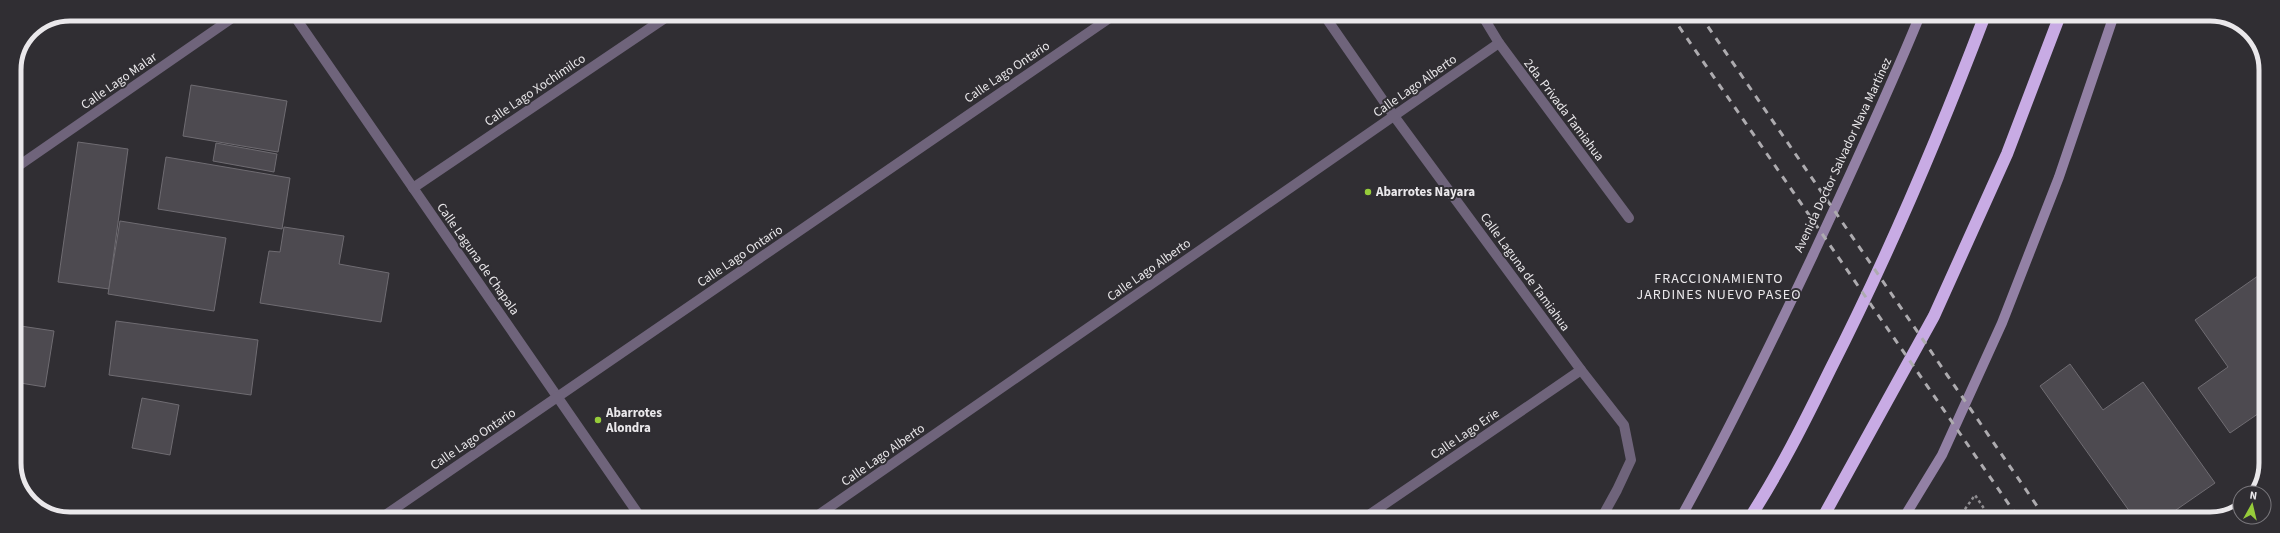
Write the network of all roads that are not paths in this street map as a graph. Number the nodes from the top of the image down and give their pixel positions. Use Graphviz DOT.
graph roads {
  1 [pos="228,21"];
  2 [pos="298,21"];
  3 [pos="661,21"];
  4 [pos="1104,21"];
  5 [pos="1328,21"];
  6 [pos="1486,21"];
  7 [pos="1918,21"];
  8 [pos="1983,21"];
  9 [pos="2058,21"];
  10 [pos="2112,21"];
  11 [pos="1499,44"];
  12 [pos="1394,116"];
  13 [pos="21,165"];
  14 [pos="413,188"];
  15 [pos="1629,218"];
  16 [pos="1581,370"];
  17 [pos="557,397"];
  18 [pos="390,512"];
  19 [pos="637,512"];
  20 [pos="823,512"];
  21 [pos="1373,512"];
  22 [pos="1605,512"];
  23 [pos="1684,512"];
  24 [pos="1753,512"];
  25 [pos="1826,512"];
  26 [pos="1907,512"];
  1 -- 13 [label="street, Calle Lago Malar"];
  2 -- 14 [label="street, Calle Laguna de Chapala"];
  3 -- 14 [label="street, Calle Lago Xochimilco"];
  4 -- 17 [label="street, Calle Lago Ontario"];
  5 -- 12 [label="street, Calle Laguna de Tamiahua"];
  6 -- 11 [label="street, 2da. Privada Tamiahua"];
  7 -- 23 [label="main road, Avenida Doctor Salvador Nava Martínez"];
  8 -- 24 [label="highway"];
  9 -- 25 [label="highway"];
  10 -- 26 [label="main road"];
  11 -- 12 [label="street, Calle Lago Alberto"];
  11 -- 15 [label="street, 2da. Privada Tamiahua"];
  12 -- 16 [label="street, Calle Laguna de Tamiahua"];
  12 -- 20 [label="street, Calle Lago Alberto"];
  14 -- 17 [label="street, Calle Laguna de Chapala"];
  16 -- 21 [label="street, Calle Lago Erie"];
  16 -- 22 [label="street, Calle Laguna de Tamiahua"];
  17 -- 18 [label="street, Calle Lago Ontario"];
  17 -- 19 [label="street, Calle Laguna de Chapala"];
}
